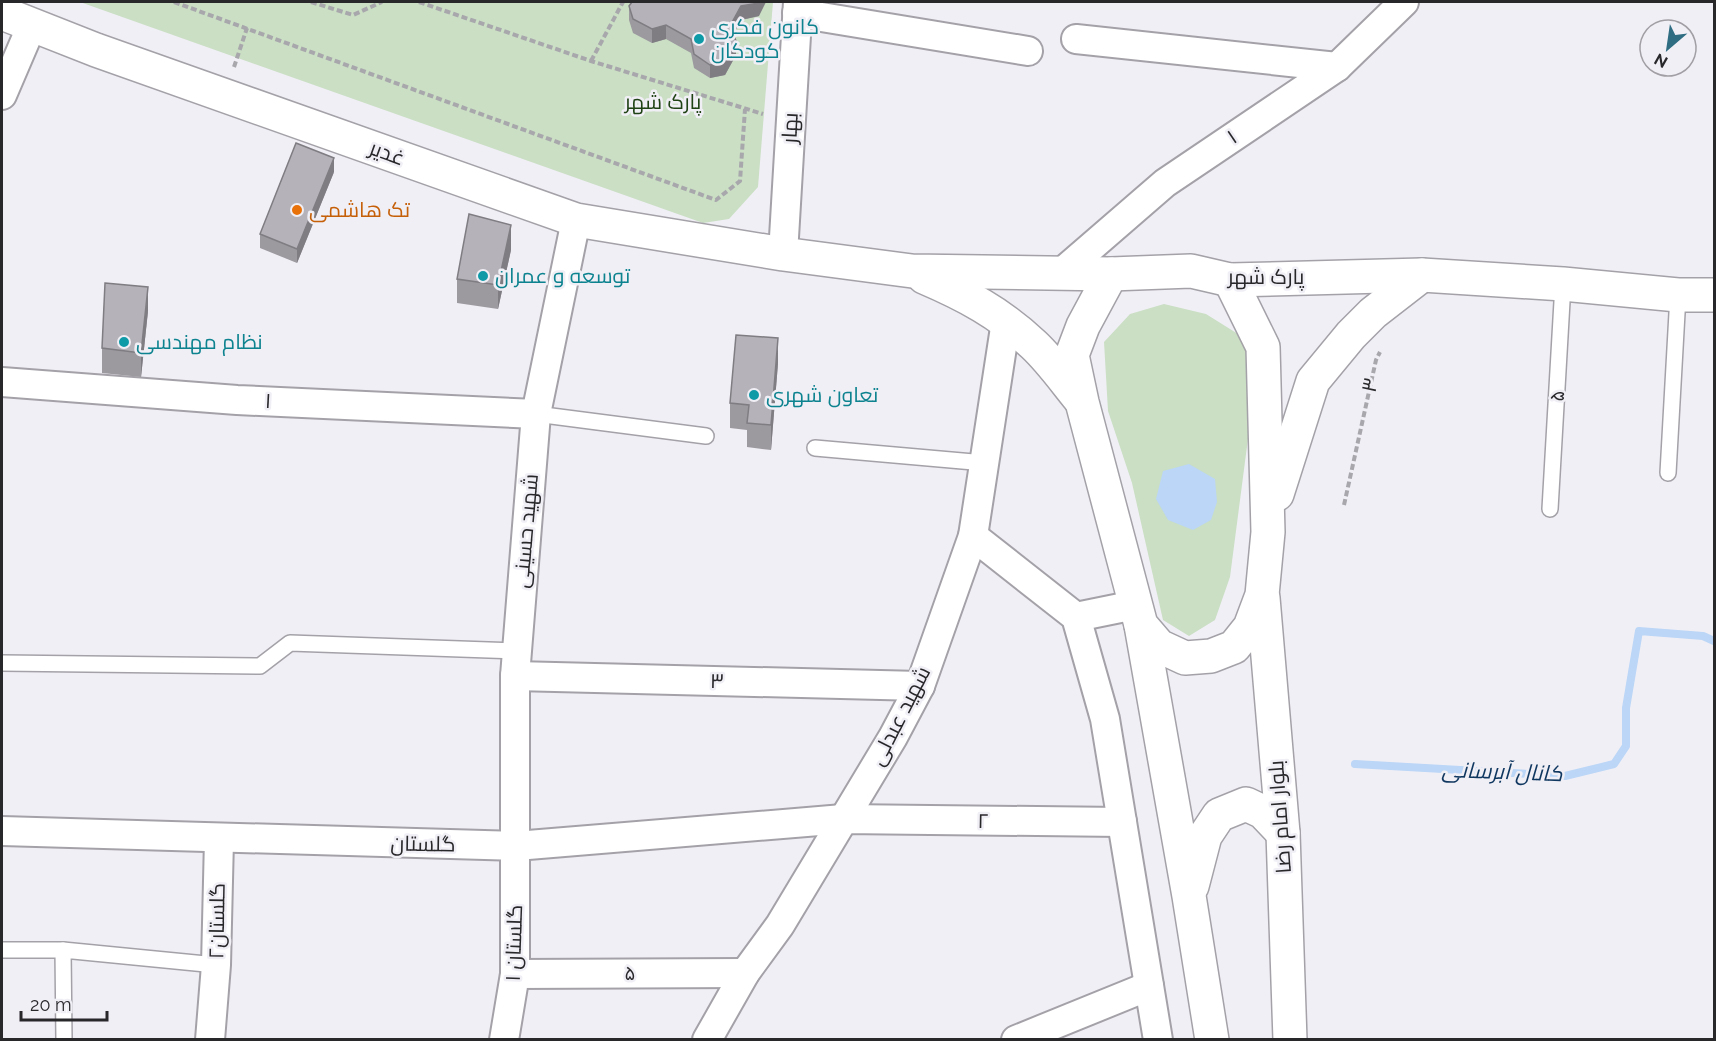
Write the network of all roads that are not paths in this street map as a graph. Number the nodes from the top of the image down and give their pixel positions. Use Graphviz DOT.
graph roads {
  1 [pos="1404,2"];
  2 [pos="797,7"];
  3 [pos="2,13"];
  4 [pos="32,25"];
  5 [pos="1076,39"];
  6 [pos="1028,51"];
  7 [pos="1337,67"];
  8 [pos="2,95"];
  9 [pos="576,220"];
  10 [pos="783,254"];
  11 [pos="912,271"];
  12 [pos="1060,273"];
  13 [pos="1111,274"];
  14 [pos="1422,275"];
  15 [pos="1230,280"];
  16 [pos="1563,284"];
  17 [pos="1678,295"];
  18 [pos="1714,295"];
  19 [pos="1006,321"];
  20 [pos="2,382"];
  21 [pos="1082,402"];
  22 [pos="536,414"];
  23 [pos="706,436"];
  24 [pos="815,448"];
  25 [pos="985,463"];
  26 [pos="1668,473"];
  27 [pos="1550,509"];
  28 [pos="1268,532"];
  29 [pos="973,536"];
  30 [pos="1262,595"];
  31 [pos="1138,615"];
  32 [pos="1076,618"];
  33 [pos="2,663"];
  34 [pos="516,663"];
  35 [pos="920,687"];
  36 [pos="843,819"];
  37 [pos="1122,822"];
  38 [pos="2,831"];
  39 [pos="1283,833"];
  40 [pos="219,839"];
  41 [pos="516,846"];
  42 [pos="1189,896"];
  43 [pos="2,950"];
  44 [pos="63,950"];
  45 [pos="216,965"];
  46 [pos="746,973"];
  47 [pos="515,974"];
  48 [pos="1149,986"];
  49 [pos="64,1040"];
  50 [pos="210,1040"];
  51 [pos="504,1040"];
  52 [pos="707,1040"];
  53 [pos="1016,1040"];
  54 [pos="1158,1040"];
  55 [pos="1212,1040"];
  56 [pos="1290,1040"];
  1 -- 7 [label="street, ۱"];
  2 -- 6 [label="street"];
  2 -- 10 [label="street, بهار"];
  3 -- 4 [label="main road, غدیر"];
  4 -- 8 [label="street"];
  4 -- 9 [label="main road, غدیر"];
  5 -- 7 [label="street"];
  7 -- 12 [label="street, ۱"];
  9 -- 10 [label="main road, غدیر"];
  9 -- 22 [label="street, شهید حسینی"];
  10 -- 11 [label="main road, پارک شهر"];
  11 -- 12 [label="main road, پارک شهر"];
  11 -- 19 [label="main road"];
  12 -- 13 [label="main road, پارک شهر"];
  13 -- 15 [label="main road, پارک شهر"];
  13 -- 21 [label="main road"];
  14 -- 15 [label="main road, پارک شهر"];
  14 -- 16 [label="main road, پارک شهر"];
  14 -- 28 [label="main road"];
  15 -- 28 [label="main road"];
  16 -- 17 [label="main road, پارک شهر"];
  16 -- 27 [label="lane, ۵"];
  17 -- 18 [label="main road, پارک شهر"];
  17 -- 26 [label="lane"];
  19 -- 21 [label="main road"];
  19 -- 25 [label="street, شهید عبدلی"];
  20 -- 22 [label="street, ۱"];
  21 -- 31 [label="main road"];
  22 -- 23 [label="lane"];
  22 -- 34 [label="street, شهید حسینی"];
  24 -- 25 [label="lane"];
  25 -- 29 [label="street, شهید عبدلی"];
  28 -- 30 [label="main road"];
  29 -- 32 [label="street"];
  29 -- 35 [label="street, شهید عبدلی"];
  30 -- 31 [label="main road"];
  30 -- 39 [label="main road, بلوار امام رضا"];
  31 -- 32 [label="street"];
  31 -- 42 [label="main road"];
  32 -- 37 [label="street"];
  33 -- 34 [label="lane"];
  34 -- 35 [label="street, ۳"];
  34 -- 41 [label="street, شهید حسینی"];
  35 -- 36 [label="street, شهید عبدلی"];
  36 -- 37 [label="street, ۲"];
  36 -- 41 [label="street, گلستان"];
  36 -- 46 [label="street, شهید عبدلی"];
  37 -- 48 [label="street"];
  38 -- 40 [label="street, گلستان"];
  39 -- 42 [label="main road"];
  39 -- 56 [label="main road, بلوار امام رضا"];
  40 -- 41 [label="street, گلستان"];
  40 -- 45 [label="street, گلستان۲"];
  41 -- 47 [label="street, گلستان ۱"];
  42 -- 55 [label="main road"];
  43 -- 44 [label="lane"];
  44 -- 45 [label="lane"];
  44 -- 49 [label="lane"];
  45 -- 50 [label="street, گلستان۲"];
  46 -- 47 [label="street, ۵"];
  46 -- 52 [label="street, شهید عبدلی"];
  47 -- 51 [label="street, گلستان ۱"];
  48 -- 53 [label="street"];
  48 -- 54 [label="street"];
}
